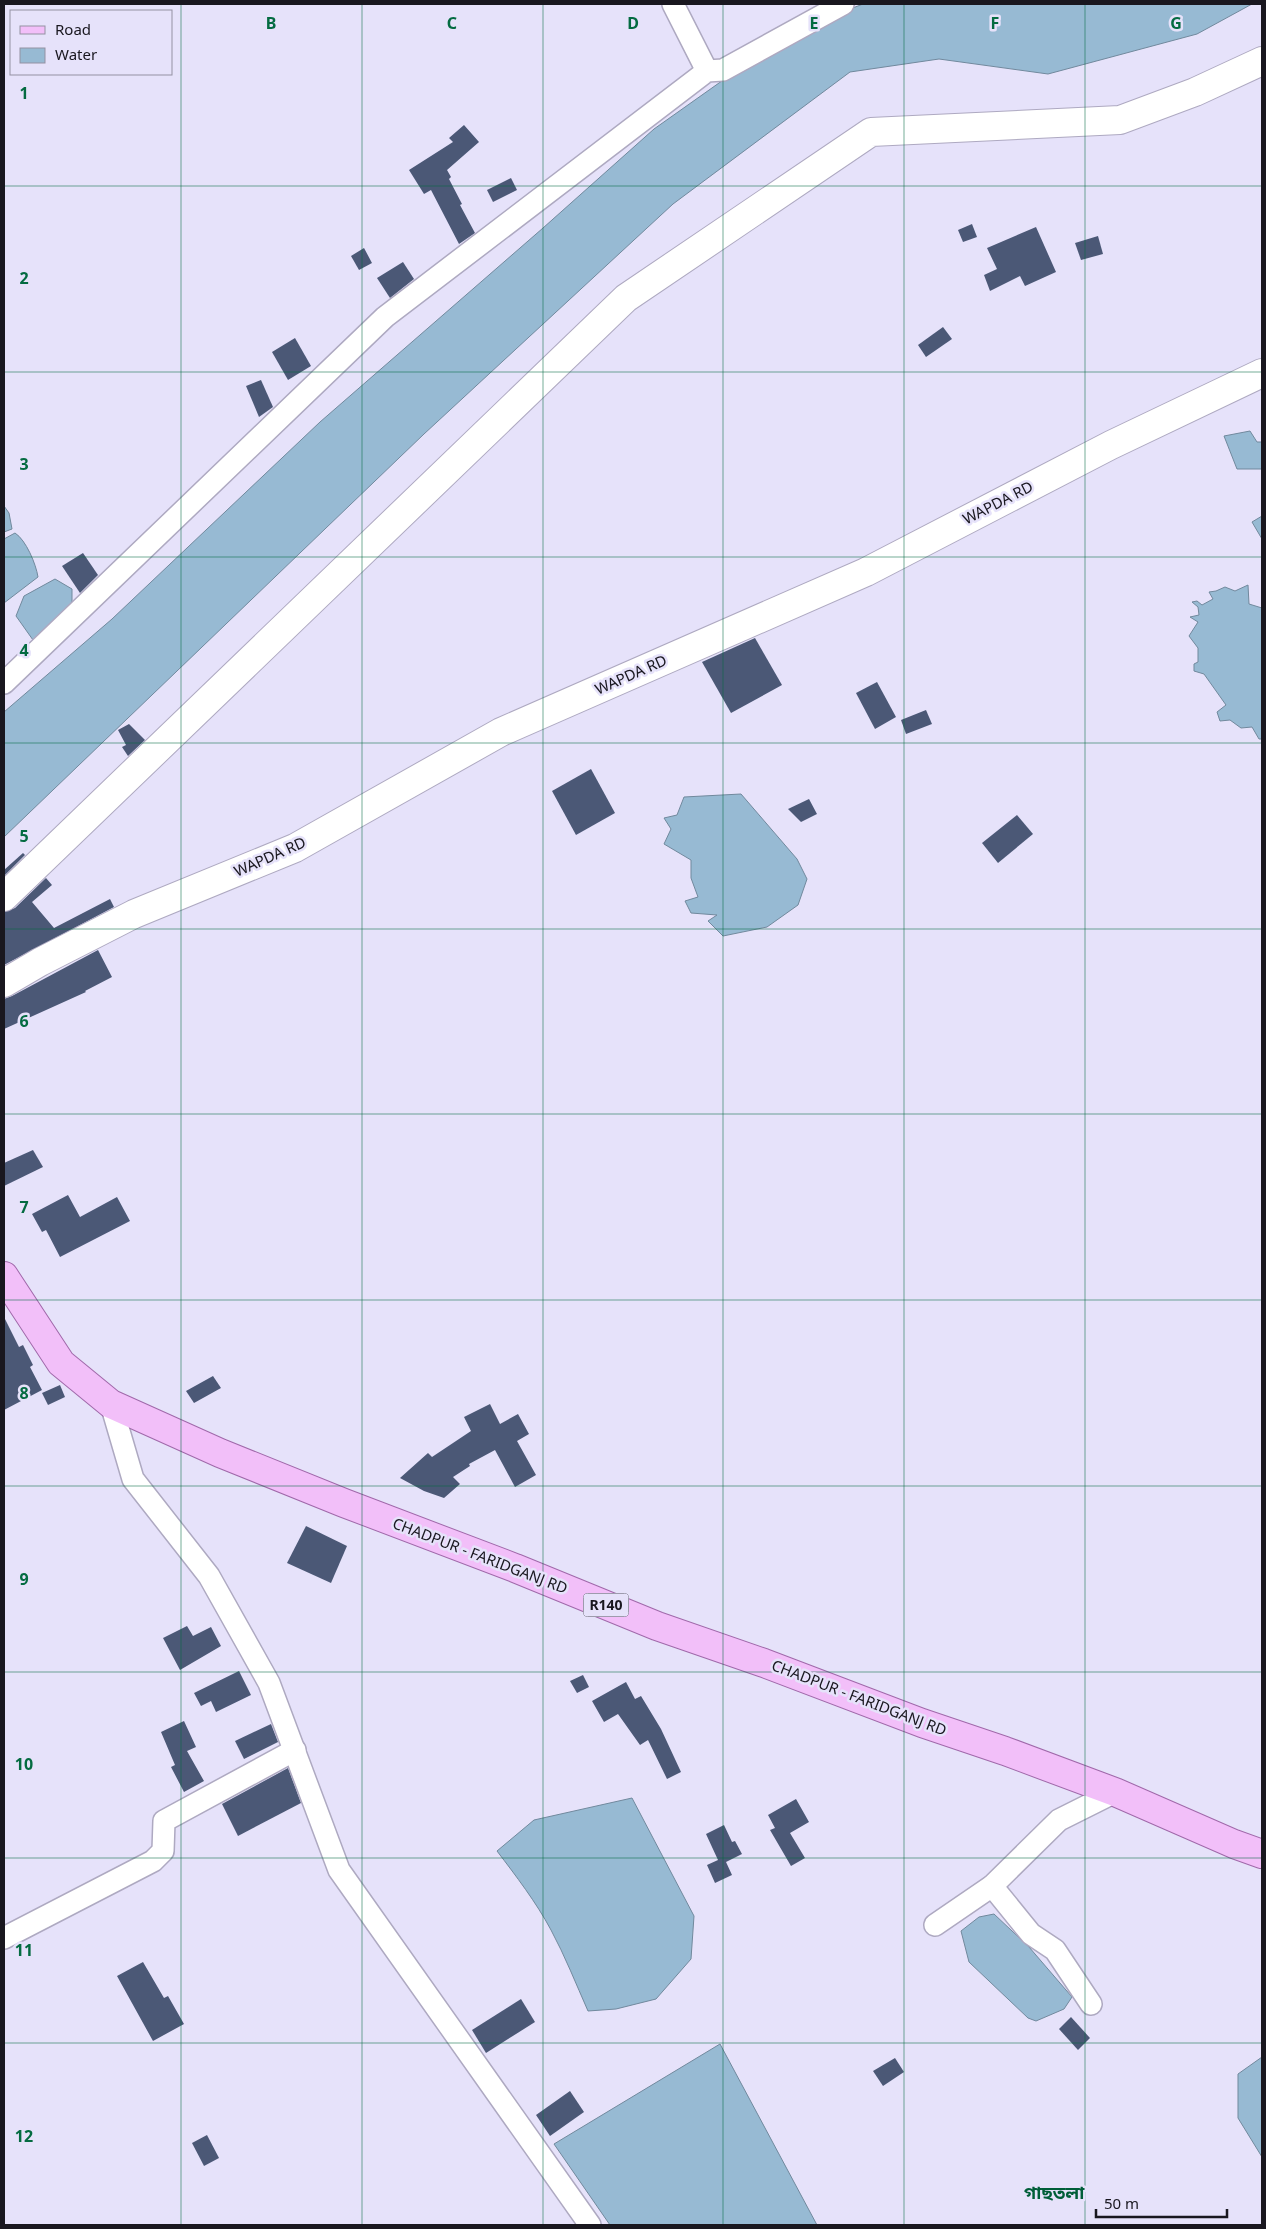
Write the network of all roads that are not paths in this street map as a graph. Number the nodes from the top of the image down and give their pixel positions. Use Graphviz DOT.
graph roads {
  1 [pos="673,4"];
  2 [pos="843,4"];
  3 [pos="1262,61"];
  4 [pos="707,71"];
  5 [pos="1262,373"];
  6 [pos="4,683"];
  7 [pos="4,897"];
  8 [pos="4,984"];
  9 [pos="4,1276"];
  10 [pos="111,1404"];
  11 [pos="295,1750"];
  12 [pos="1115,1792"];
  13 [pos="1262,1854"];
  14 [pos="992,1886"];
  15 [pos="935,1925"];
  16 [pos="4,1938"];
  17 [pos="1091,2004"];
  18 [pos="590,2225"];
  1 -- 4 [label="street"];
  2 -- 4 [label="street"];
  3 -- 7 [label="main road"];
  4 -- 6 [label="street"];
  5 -- 8 [label="main road, WAPDA RD"];
  9 -- 10 [label="main road, CHADPUR - FARIDGANJ RD / R140"];
  10 -- 11 [label="street"];
  10 -- 12 [label="main road, CHADPUR - FARIDGANJ RD / R140"];
  11 -- 16 [label="street"];
  11 -- 18 [label="street"];
  12 -- 13 [label="main road, CHADPUR - FARIDGANJ RD / R140"];
  12 -- 14 [label="street"];
  14 -- 15 [label="street"];
  14 -- 17 [label="street"];
}
